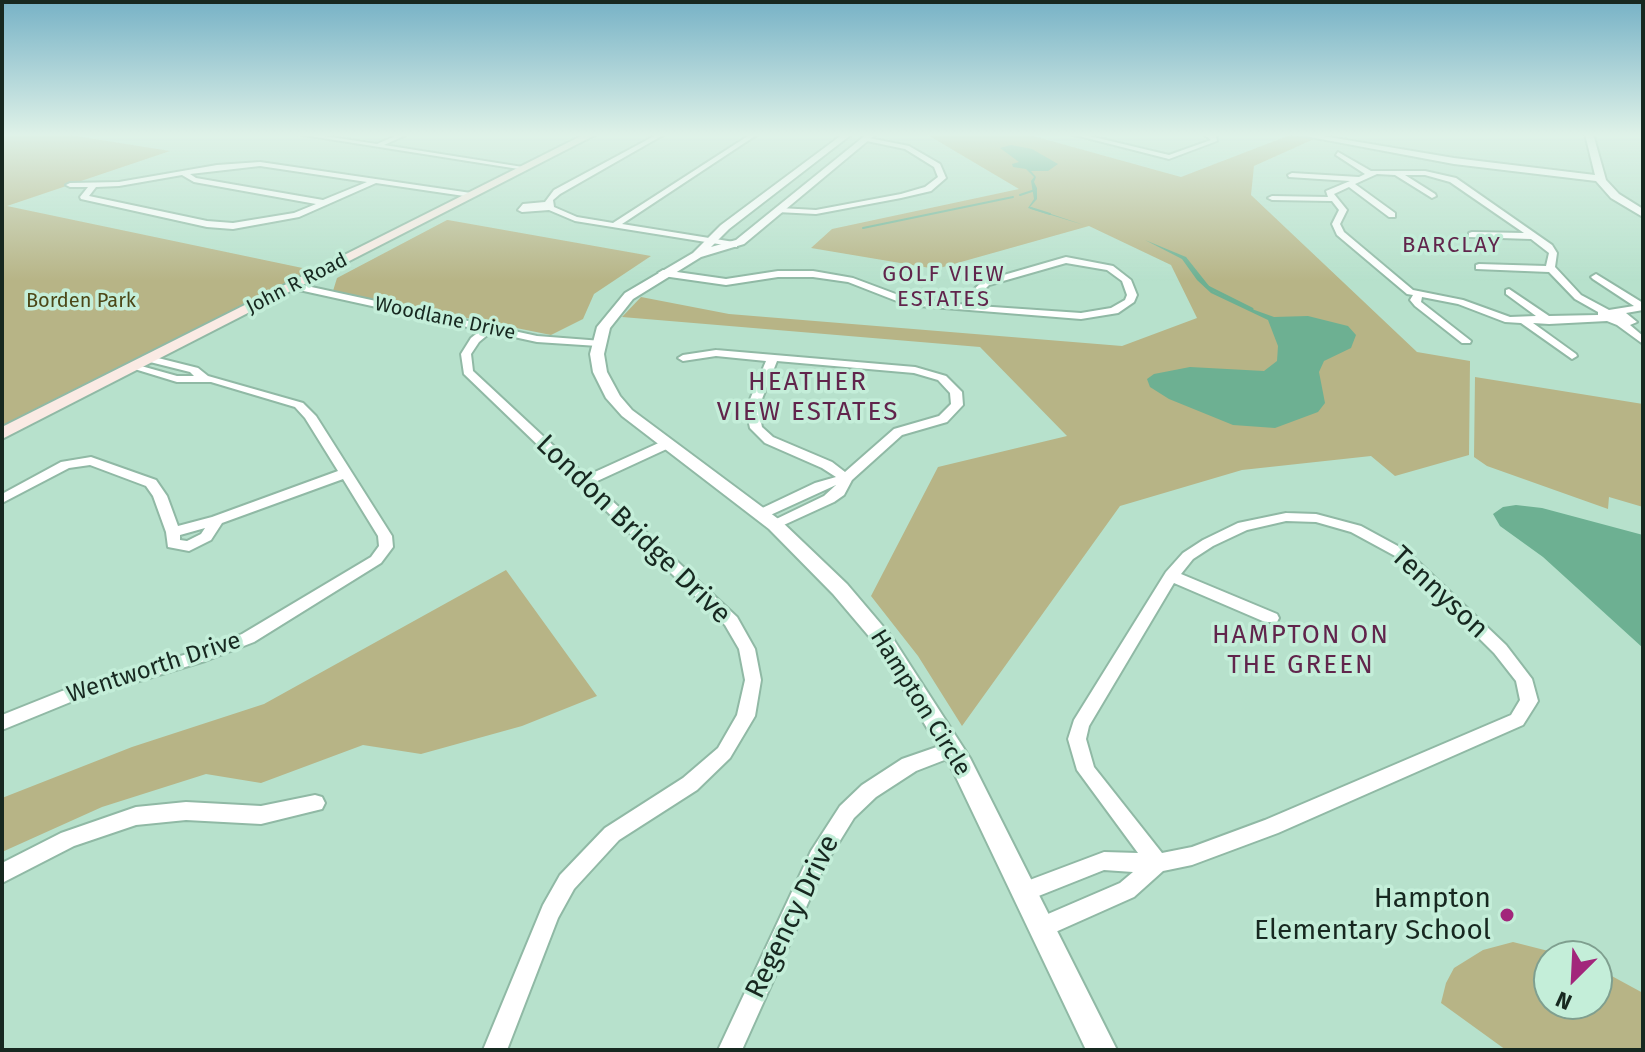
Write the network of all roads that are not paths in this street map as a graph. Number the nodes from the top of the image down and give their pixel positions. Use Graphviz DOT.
graph roads {
  1 [pos="113,183"];
  2 [pos="212,183"];
  3 [pos="371,183"];
  4 [pos="380,183"];
  5 [pos="494,183"];
  6 [pos="573,183"];
  7 [pos="680,183"];
  8 [pos="784,183"];
  9 [pos="812,183"];
  10 [pos="934,183"];
  11 [pos="1354,183"];
  12 [pos="1412,183"];
  13 [pos="1455,183"];
  14 [pos="1604,183"];
  15 [pos="70,185"];
  16 [pos="1351,185"];
  17 [pos="93,186"];
  18 [pos="1432,196"];
  19 [pos="467,197"];
  20 [pos="1272,198"];
  21 [pos="1331,199"];
  22 [pos="325,203"];
  23 [pos="780,210"];
  24 [pos="1643,214"];
  25 [pos="1392,215"];
  26 [pos="614,226"];
  27 [pos="1472,235"];
  28 [pos="1534,236"];
  29 [pos="708,241"];
  30 [pos="734,245"];
  31 [pos="697,255"];
  32 [pos="1479,267"];
  33 [pos="1551,269"];
  34 [pos="663,273"];
  35 [pos="1596,277"];
  36 [pos="293,286"];
  37 [pos="1509,292"];
  38 [pos="1418,295"];
  39 [pos="1643,307"];
  40 [pos="973,308"];
  41 [pos="1606,315"];
  42 [pos="1621,319"];
  43 [pos="1526,321"];
  44 [pos="1550,321"];
  45 [pos="489,328"];
  46 [pos="1466,341"];
  47 [pos="1643,341"];
  48 [pos="598,343"];
  49 [pos="1572,356"];
  50 [pos="683,358"];
  51 [pos="773,358"];
  52 [pos="150,359"];
  53 [pos="134,367"];
  54 [pos="204,377"];
  55 [pos="2,434"];
  56 [pos="667,444"];
  57 [pos="346,473"];
  58 [pos="846,478"];
  59 [pos="583,482"];
  60 [pos="2,499"];
  61 [pos="768,519"];
  62 [pos="1171,576"];
  63 [pos="1271,618"];
  64 [pos="2,723"];
  65 [pos="954,749"];
  66 [pos="315,803"];
  67 [pos="1158,863"];
  68 [pos="2,873"];
  69 [pos="1026,891"];
  70 [pos="1042,927"];
  71 [pos="495,1050"];
  72 [pos="730,1050"];
  73 [pos="1102,1050"];
  1 -- 17 [label="street"];
  2 -- 22 [label="street"];
  3 -- 22 [label="street"];
  4 -- 19 [label="street"];
  5 -- 19 [label="main road, John R Road"];
  6 -- 26 [label="street"];
  7 -- 26 [label="street"];
  8 -- 29 [label="street"];
  9 -- 23 [label="street"];
  10 -- 23 [label="street"];
  11 -- 16 [label="street"];
  12 -- 18 [label="street"];
  13 -- 28 [label="street"];
  14 -- 24 [label="street"];
  15 -- 17 [label="street"];
  16 -- 21 [label="street"];
  16 -- 25 [label="street"];
  17 -- 22 [label="street"];
  19 -- 36 [label="main road, John R Road"];
  20 -- 21 [label="street"];
  21 -- 38 [label="street"];
  23 -- 30 [label="street"];
  26 -- 29 [label="street"];
  27 -- 28 [label="street"];
  28 -- 33 [label="street"];
  29 -- 30 [label="street"];
  29 -- 31 [label="street"];
  30 -- 31 [label="street"];
  31 -- 34 [label="street"];
  32 -- 33 [label="street"];
  33 -- 41 [label="street"];
  34 -- 40 [label="street"];
  34 -- 48 [label="street"];
  35 -- 39 [label="street"];
  36 -- 45 [label="street, Woodlane Drive"];
  36 -- 52 [label="main road, John R Road"];
  37 -- 44 [label="street"];
  38 -- 43 [label="street"];
  38 -- 46 [label="street"];
  39 -- 42 [label="street"];
  40 -- 40 [label="street"];
  41 -- 42 [label="street"];
  41 -- 44 [label="street"];
  42 -- 47 [label="street"];
  43 -- 44 [label="street"];
  43 -- 49 [label="street"];
  45 -- 48 [label="street, Woodlane Drive"];
  45 -- 59 [label="street, London Bridge Drive"];
  48 -- 56 [label="street, Hampton Circle"];
  50 -- 51 [label="street"];
  51 -- 58 [label="street"];
  51 -- 58 [label="street"];
  52 -- 53 [label="main road, John R Road"];
  52 -- 54 [label="street"];
  53 -- 54 [label="street"];
  53 -- 55 [label="main road, John R Road"];
  54 -- 57 [label="street"];
  56 -- 59 [label="street"];
  56 -- 61 [label="street, Hampton Circle"];
  57 -- 60 [label="street"];
  57 -- 64 [label="street, Wentworth Drive"];
  58 -- 61 [label="street"];
  59 -- 71 [label="street, London Bridge Drive"];
  61 -- 65 [label="street, Hampton Circle"];
  62 -- 63 [label="street"];
  62 -- 67 [label="street, Tennyson"];
  62 -- 67 [label="street, Tennyson"];
  65 -- 69 [label="street, Hampton Circle"];
  65 -- 72 [label="street, Regency Drive"];
  66 -- 68 [label="street"];
  67 -- 69 [label="street, Tennyson"];
  67 -- 70 [label="street, Tennyson"];
  69 -- 70 [label="street, Hampton Circle"];
  70 -- 73 [label="street, Hampton Circle"];
}
